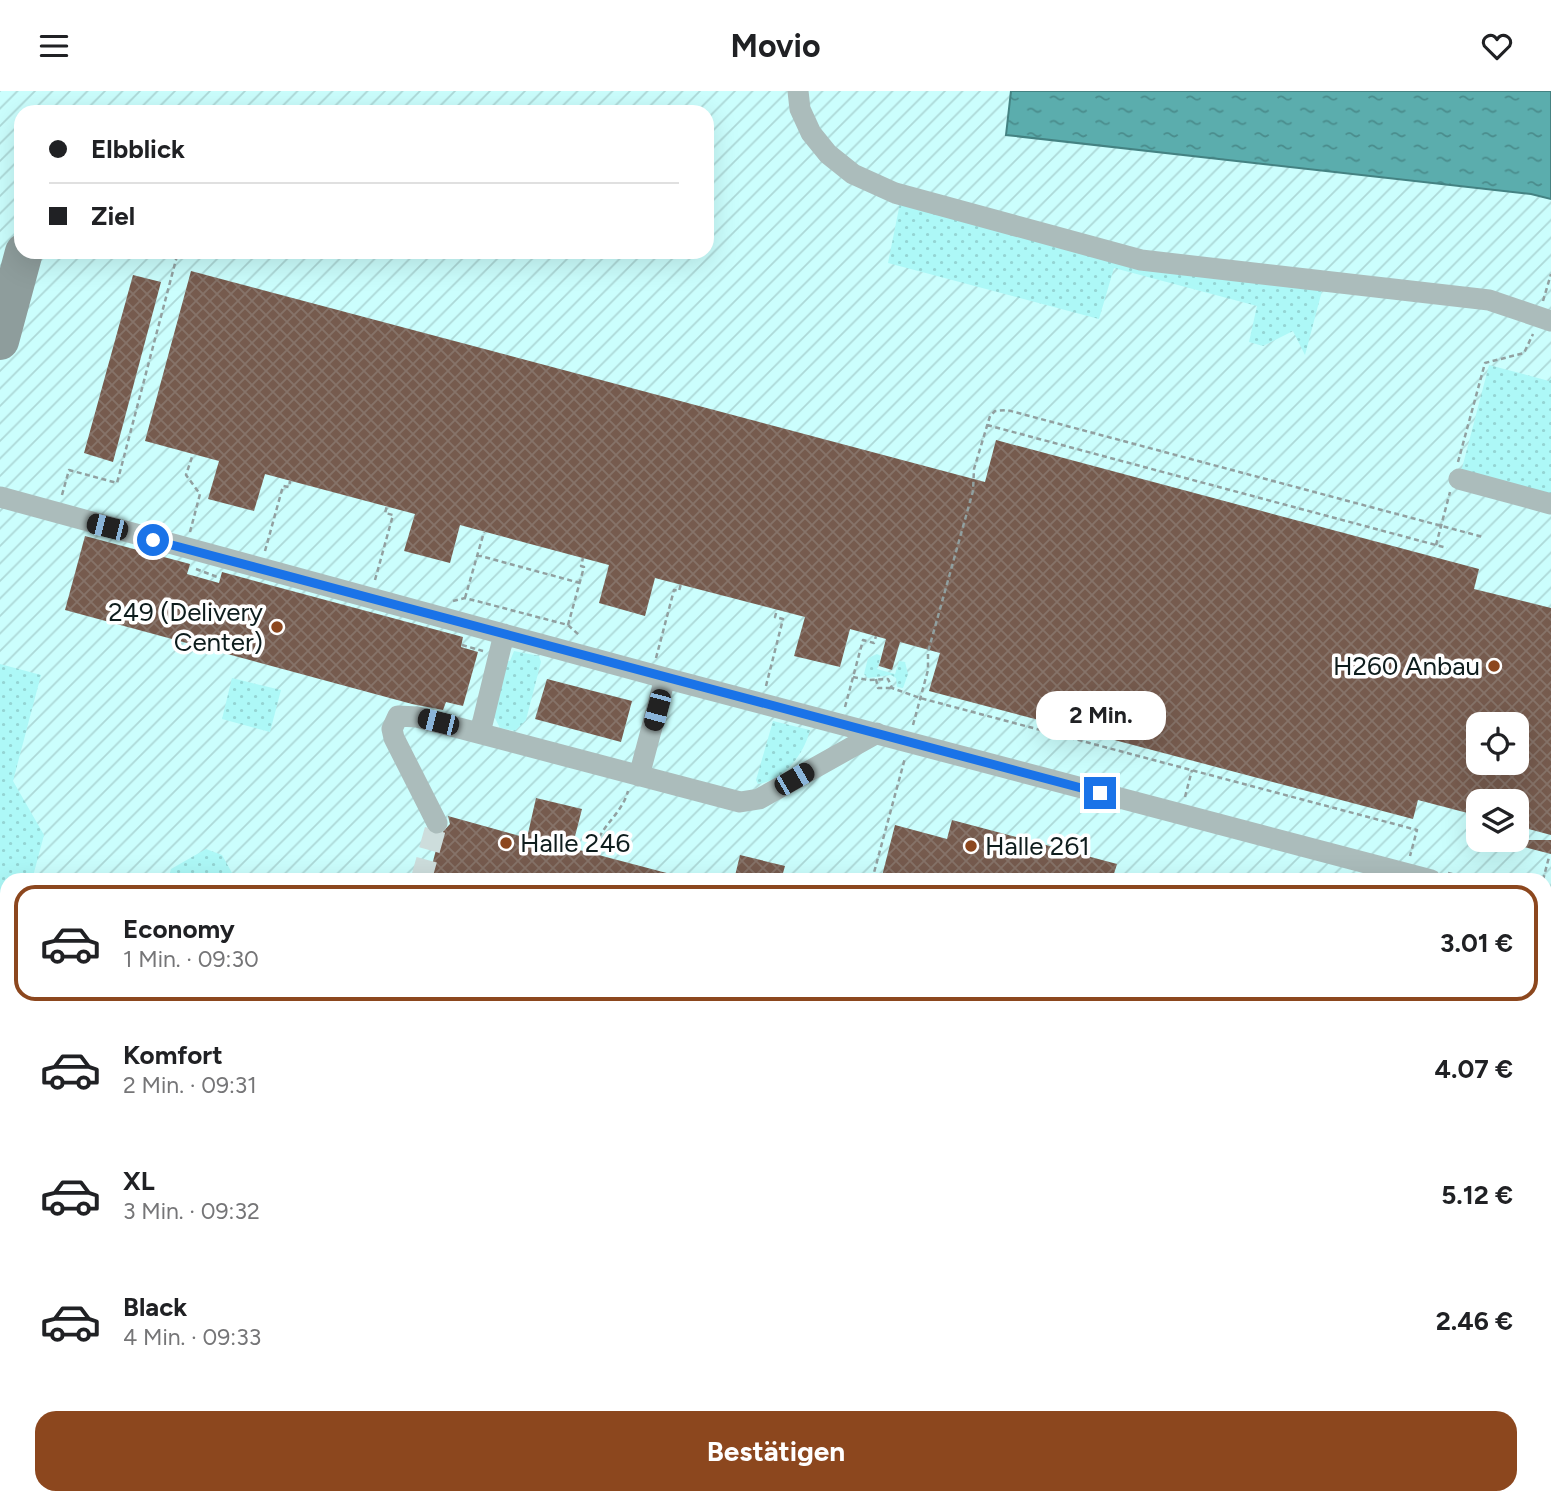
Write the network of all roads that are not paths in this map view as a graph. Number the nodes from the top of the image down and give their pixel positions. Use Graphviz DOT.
graph roads {
  1 [pos="798,91"];
  2 [pos="1544,319"];
  3 [pos="1456,477"];
  4 [pos="0,497"];
  5 [pos="1551,504"];
  6 [pos="504,635"];
  7 [pos="660,670"];
  8 [pos="480,733"];
  9 [pos="877,733"];
  10 [pos="639,776"];
  11 [pos="437,823"];
  12 [pos="1424,873"];
  1 -- 2 [label="street"];
  3 -- 5 [label="street"];
  4 -- 6 [label="street"];
  6 -- 7 [label="street"];
  6 -- 8 [label="street"];
  7 -- 9 [label="street"];
  7 -- 10 [label="street"];
  8 -- 10 [label="street"];
  8 -- 11 [label="street"];
  9 -- 10 [label="street"];
  9 -- 12 [label="street"];
}
